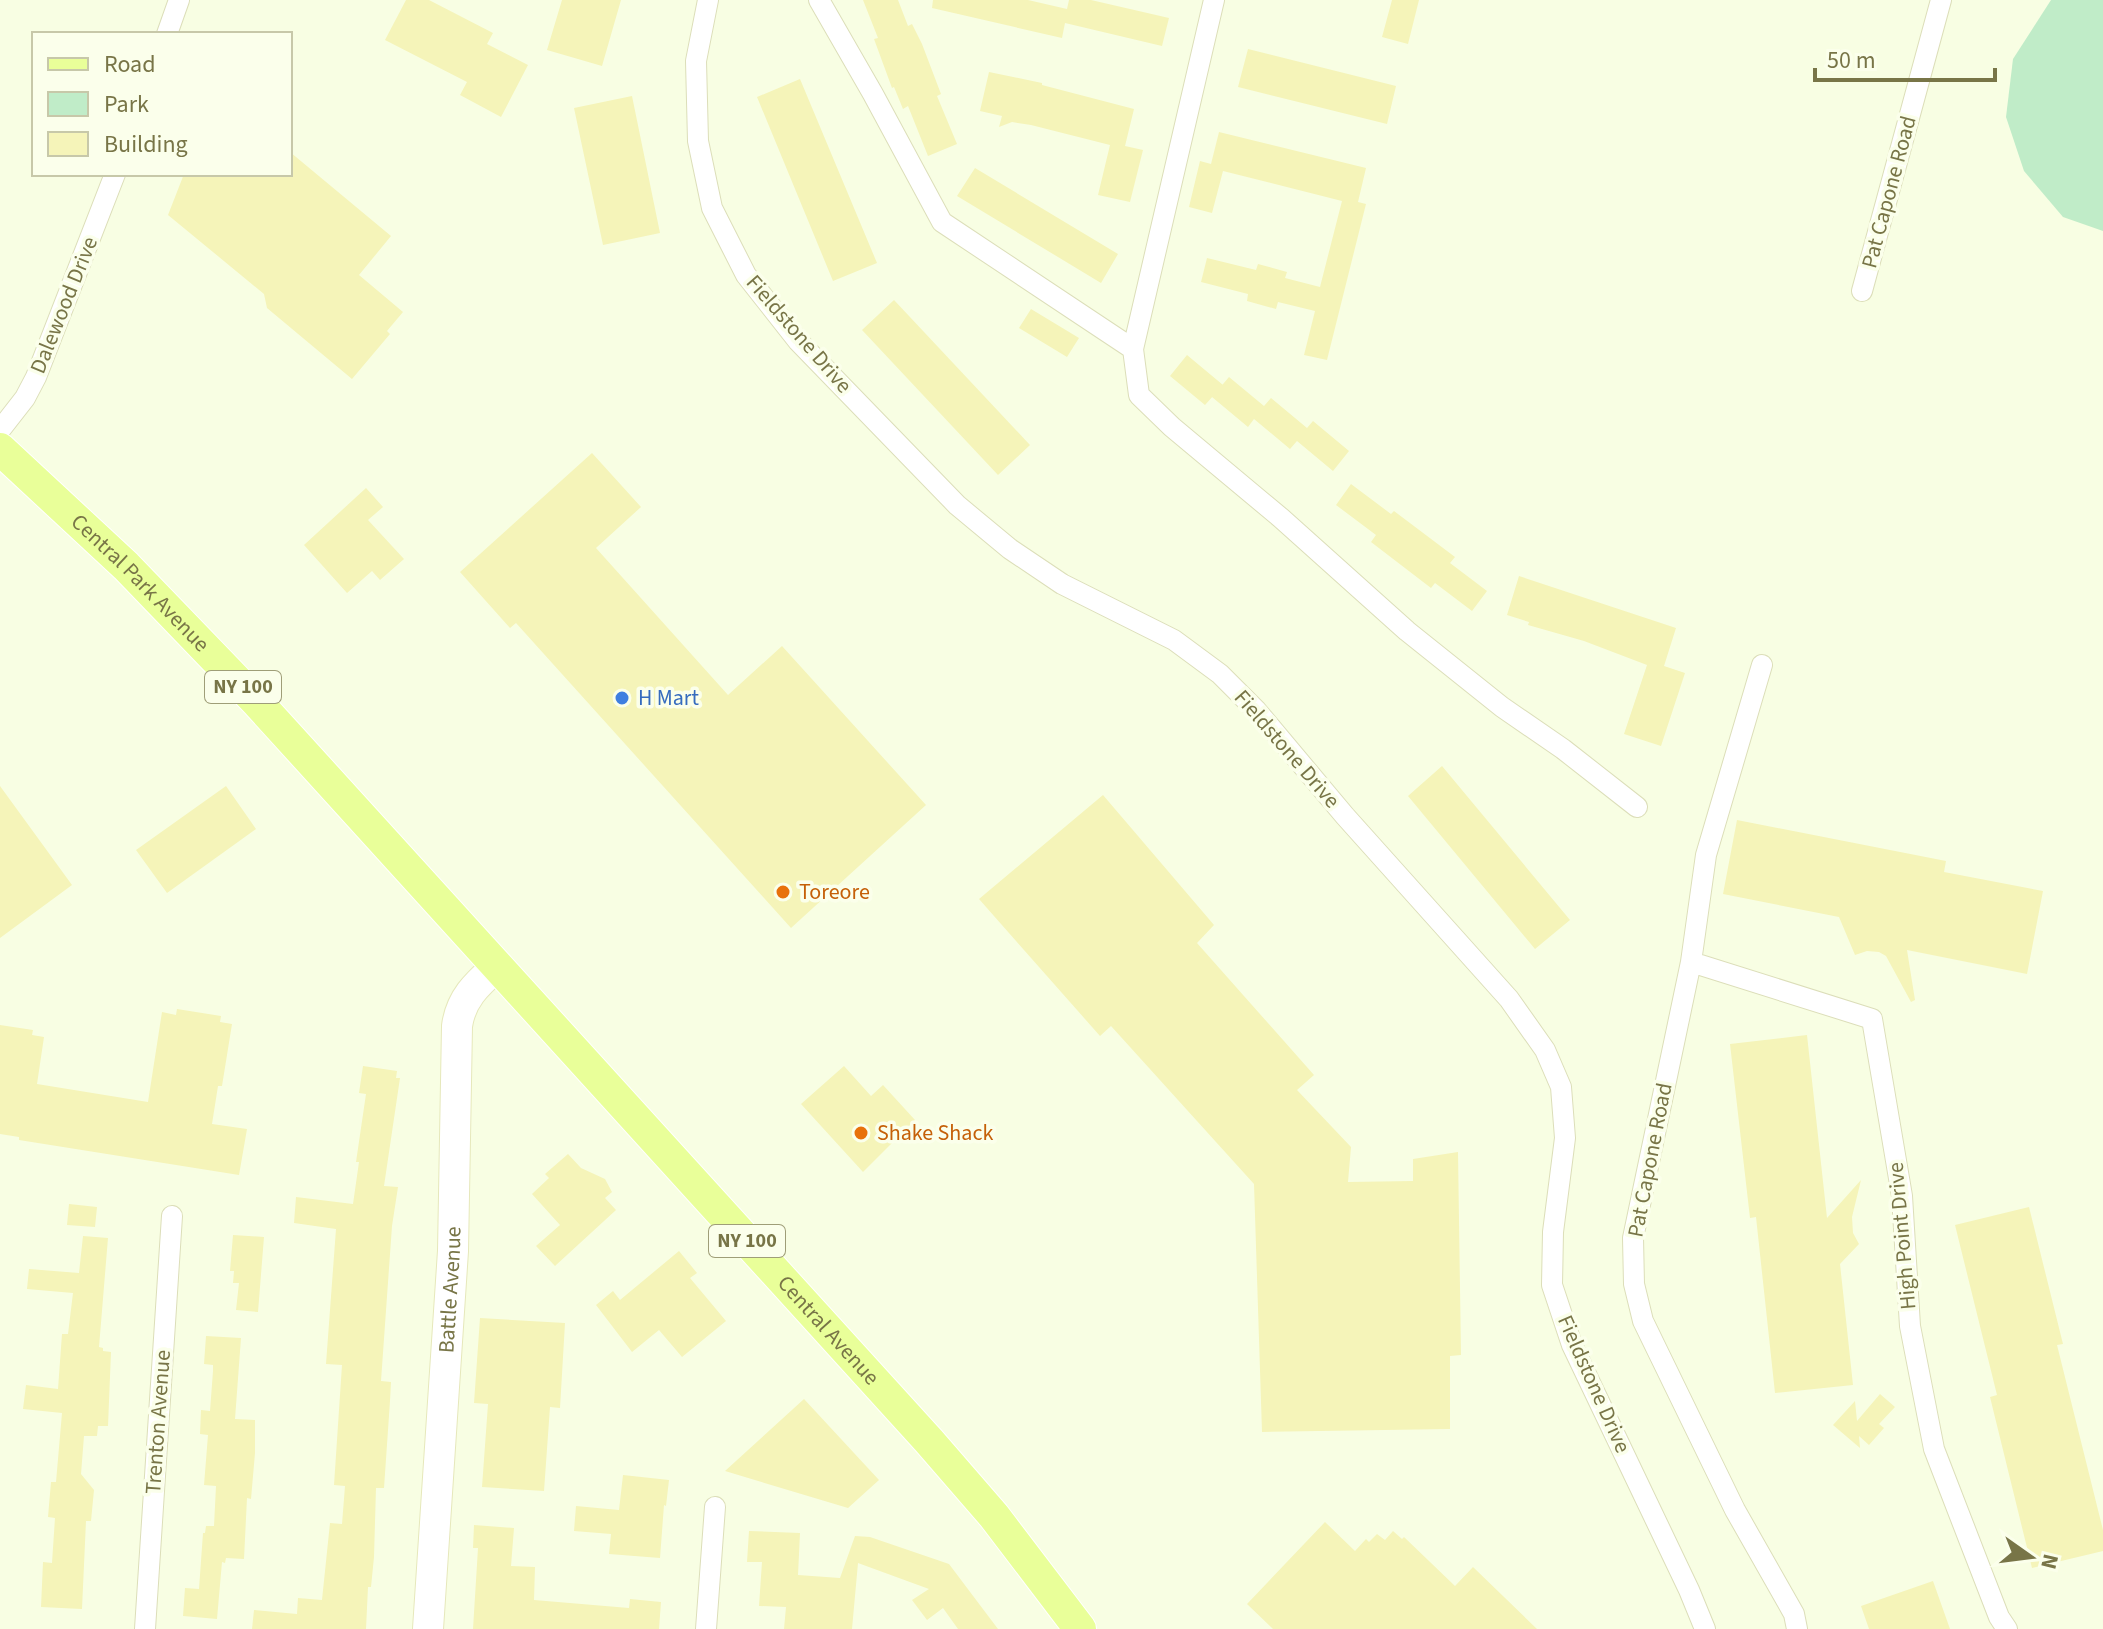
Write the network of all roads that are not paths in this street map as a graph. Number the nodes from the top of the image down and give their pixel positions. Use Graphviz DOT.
graph roads {
  1 [pos="179,0"];
  2 [pos="708,0"];
  3 [pos="819,0"];
  4 [pos="1214,0"];
  5 [pos="1941,0"];
  6 [pos="168,32"];
  7 [pos="114,176"];
  8 [pos="1862,291"];
  9 [pos="1133,349"];
  10 [pos="0,430"];
  11 [pos="0,449"];
  12 [pos="1762,665"];
  13 [pos="1637,807"];
  14 [pos="404,863"];
  15 [pos="1691,962"];
  16 [pos="497,966"];
  17 [pos="172,1216"];
  18 [pos="715,1507"];
  19 [pos="145,1629"];
  20 [pos="428,1629"];
  21 [pos="706,1629"];
  22 [pos="1080,1629"];
  23 [pos="1705,1629"];
  24 [pos="1797,1629"];
  25 [pos="2007,1629"];
  1 -- 6 [label="street"];
  2 -- 23 [label="street, Fieldstone Drive"];
  3 -- 9 [label="street"];
  4 -- 9 [label="street"];
  5 -- 8 [label="street, Pat Capone Road"];
  7 -- 10 [label="street, Dalewood Drive"];
  9 -- 13 [label="street"];
  11 -- 14 [label="main road, Central Park Avenue / NY 100"];
  12 -- 15 [label="street, Pat Capone Road"];
  14 -- 16 [label="main road, Central Avenue / NY 100"];
  15 -- 24 [label="street, Pat Capone Road"];
  15 -- 25 [label="street, High Point Drive"];
  16 -- 20 [label="street, Battle Avenue"];
  16 -- 22 [label="main road, Central Avenue / NY 100"];
  17 -- 19 [label="street, Trenton Avenue"];
  18 -- 21 [label="street"];
}
